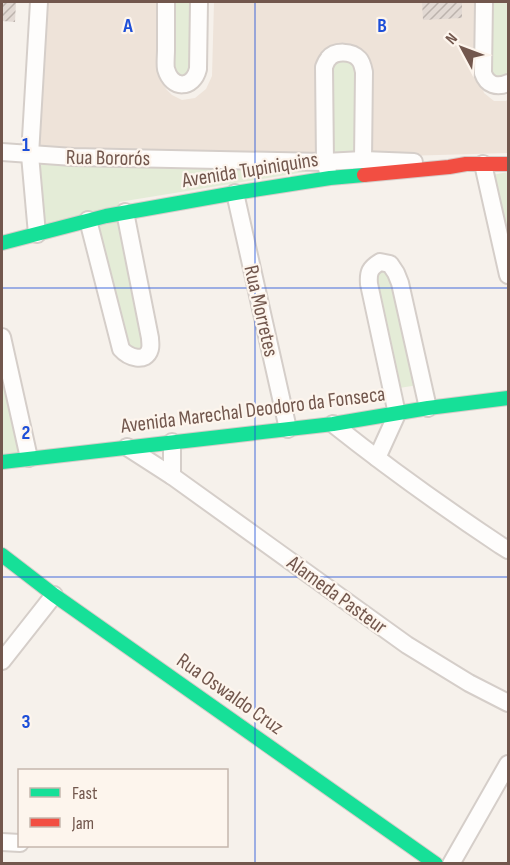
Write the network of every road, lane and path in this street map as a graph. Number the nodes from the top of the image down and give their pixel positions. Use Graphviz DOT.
graph roads {
  1 [pos="39,2"];
  2 [pos="166,2"];
  3 [pos="199,2"];
  4 [pos="484,2"];
  5 [pos="508,83"];
  6 [pos="2,152"];
  7 [pos="30,155"];
  8 [pos="363,160"];
  9 [pos="325,162"];
  10 [pos="474,164"];
  11 [pos="508,164"];
  12 [pos="330,178"];
  13 [pos="235,193"];
  14 [pos="125,212"];
  15 [pos="88,220"];
  16 [pos="37,234"];
  17 [pos="2,243"];
  18 [pos="508,274"];
  19 [pos="2,337"];
  20 [pos="508,398"];
  21 [pos="428,408"];
  22 [pos="397,414"];
  23 [pos="333,424"];
  24 [pos="288,429"];
  25 [pos="172,442"];
  26 [pos="127,447"];
  27 [pos="29,458"];
  28 [pos="377,458"];
  29 [pos="2,462"];
  30 [pos="172,476"];
  31 [pos="508,550"];
  32 [pos="2,555"];
  33 [pos="54,595"];
  34 [pos="2,661"];
  35 [pos="508,703"];
  36 [pos="508,764"];
  37 [pos="2,842"];
  38 [pos="18,843"];
  39 [pos="436,864"];
  40 [pos="452,864"];
  1 -- 7 [label="street"];
  2 -- 3 [label="street"];
  4 -- 5 [label="street"];
  6 -- 7 [label="street, Rua Bororós"];
  7 -- 9 [label="street, Rua Bororós"];
  7 -- 16 [label="street"];
  8 -- 9 [label="street, Rua Bororós"];
  8 -- 9 [label="street"];
  8 -- 10 [label="street, Rua Bororós"];
  9 -- 12 [label="street"];
  10 -- 11 [label="street, Avenida Tupiniquins"];
  10 -- 12 [label="street, Avenida Tupiniquins"];
  10 -- 18 [label="street"];
  12 -- 13 [label="street, Avenida Tupiniquins"];
  13 -- 14 [label="street, Avenida Tupiniquins"];
  13 -- 24 [label="street, Rua Morretes"];
  14 -- 15 [label="street, Avenida Tupiniquins"];
  14 -- 15 [label="street"];
  15 -- 16 [label="street, Avenida Tupiniquins"];
  16 -- 17 [label="street, Avenida Tupiniquins"];
  19 -- 27 [label="street"];
  20 -- 21 [label="street, Avenida Marechal Deodoro da Fonseca"];
  21 -- 22 [label="street, Avenida Marechal Deodoro da Fonseca"];
  21 -- 22 [label="street"];
  22 -- 23 [label="street, Avenida Marechal Deodoro da Fonseca"];
  22 -- 28 [label="street"];
  23 -- 24 [label="street, Avenida Marechal Deodoro da Fonseca"];
  23 -- 28 [label="street"];
  24 -- 25 [label="street, Avenida Marechal Deodoro da Fonseca"];
  25 -- 26 [label="street, Avenida Marechal Deodoro da Fonseca"];
  25 -- 30 [label="street"];
  26 -- 27 [label="street, Avenida Marechal Deodoro da Fonseca"];
  26 -- 30 [label="street, Alameda Pasteur"];
  27 -- 29 [label="street, Avenida Marechal Deodoro da Fonseca"];
  28 -- 31 [label="street"];
  30 -- 35 [label="street, Alameda Pasteur"];
  32 -- 33 [label="street, Rua Oswaldo Cruz"];
  33 -- 34 [label="street"];
  33 -- 39 [label="street, Rua Oswaldo Cruz"];
  36 -- 40 [label="street"];
  37 -- 38 [label="street"];
}
